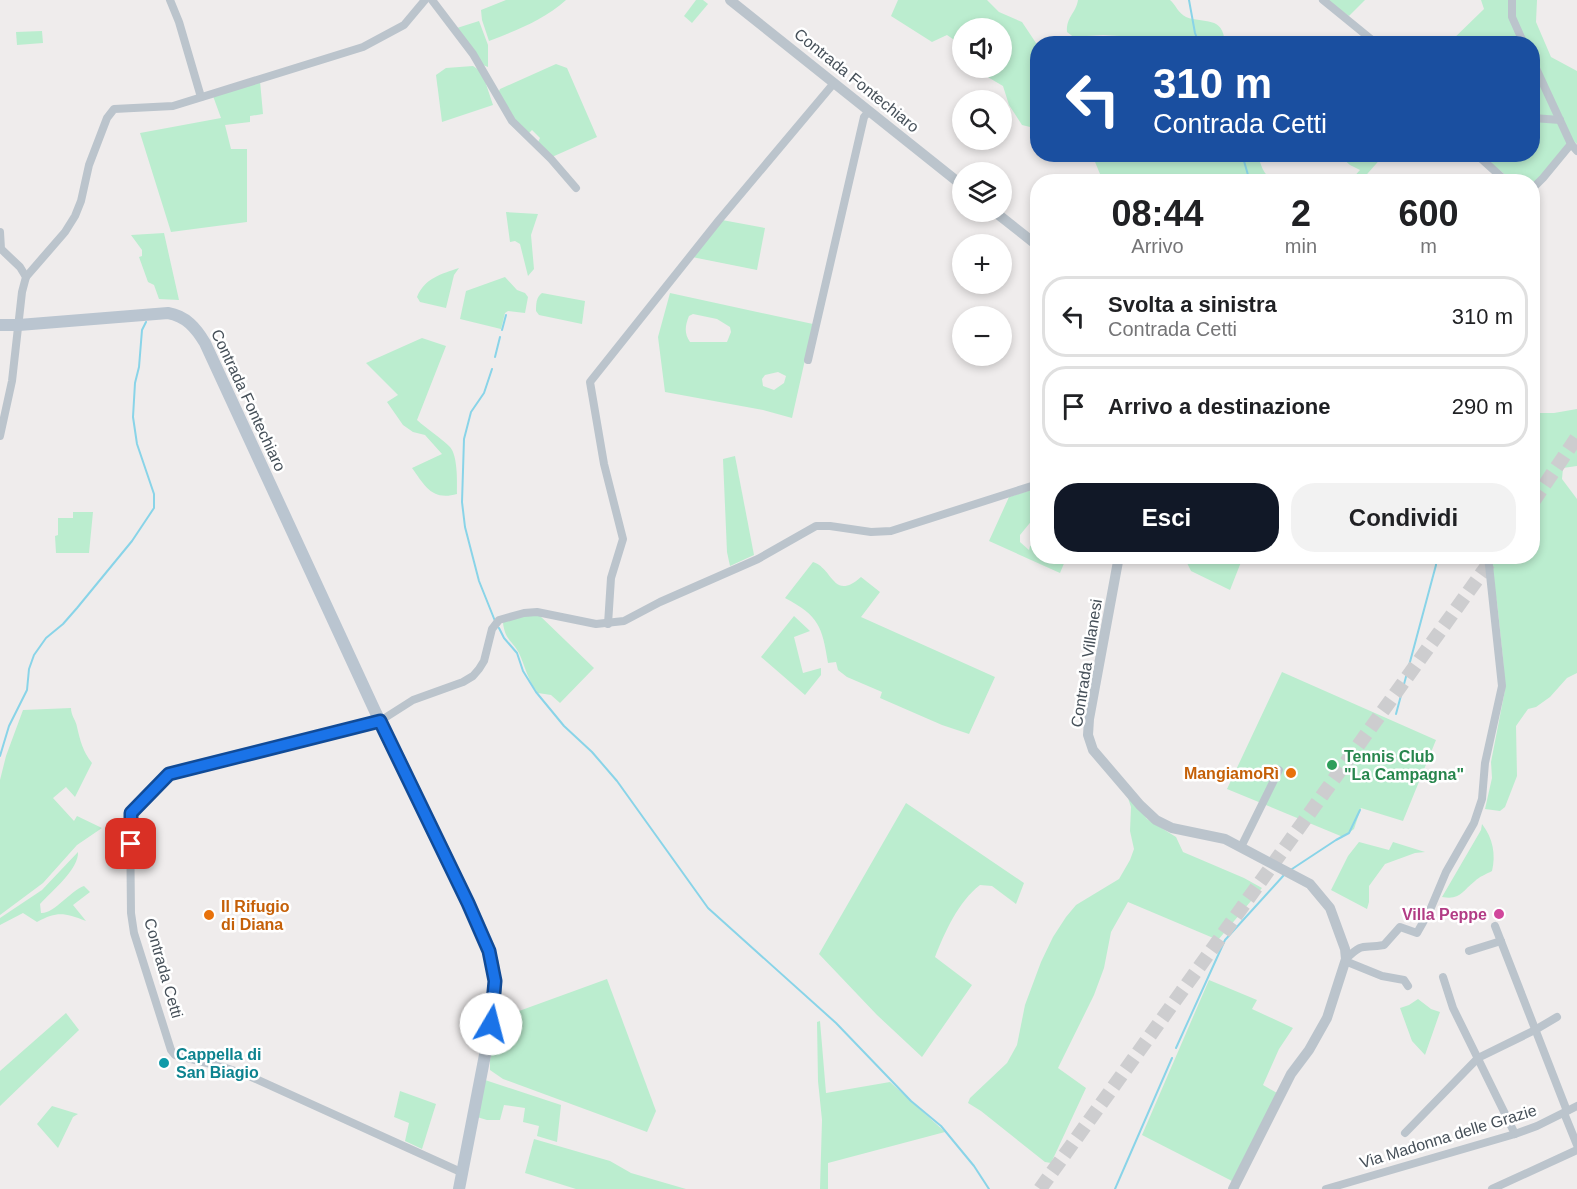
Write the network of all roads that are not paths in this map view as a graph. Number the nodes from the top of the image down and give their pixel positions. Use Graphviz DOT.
graph roads {
  1 [pos="170,0"];
  2 [pos="425,0"];
  3 [pos="432,0"];
  4 [pos="730,0"];
  5 [pos="1323,0"];
  6 [pos="1512,0"];
  7 [pos="1367,36"];
  8 [pos="1520,36"];
  9 [pos="1540,77"];
  10 [pos="834,83"];
  11 [pos="201,97"];
  12 [pos="869,111"];
  13 [pos="1540,119"];
  14 [pos="1560,120"];
  15 [pos="1574,148"];
  16 [pos="1485,162"];
  17 [pos="1498,174"];
  18 [pos="952,177"];
  19 [pos="1540,181"];
  20 [pos="576,188"];
  21 [pos="1008,222"];
  22 [pos="0,232"];
  23 [pos="1030,239"];
  24 [pos="26,277"];
  25 [pos="0,325"];
  26 [pos="19,325"];
  27 [pos="808,360"];
  28 [pos="0,436"];
  29 [pos="1030,487"];
  30 [pos="1118,564"];
  31 [pos="1489,564"];
  32 [pos="608,624"];
  33 [pos="380,721"];
  34 [pos="1279,770"];
  35 [pos="1241,847"];
  36 [pos="1495,926"];
  37 [pos="1501,941"];
  38 [pos="1469,951"];
  39 [pos="1345,960"];
  40 [pos="1443,977"];
  41 [pos="1408,986"];
  42 [pos="1557,1017"];
  43 [pos="1535,1030"];
  44 [pos="1478,1058"];
  45 [pos="1577,1106"];
  46 [pos="1566,1112"];
  47 [pos="1405,1133"];
  48 [pos="1515,1134"];
  49 [pos="1577,1146"];
  50 [pos="1577,1150"];
  51 [pos="463,1173"];
  52 [pos="459,1189"];
  53 [pos="1233,1189"];
  54 [pos="1326,1189"];
  55 [pos="1492,1189"];
  1 -- 11 [label="street"];
  2 -- 11 [label="street"];
  3 -- 20 [label="street"];
  4 -- 10 [label="street, Contrada Fontechiaro"];
  5 -- 7 [label="street"];
  6 -- 8 [label="street"];
  9 -- 14 [label="street"];
  10 -- 12 [label="street, Contrada Fontechiaro"];
  10 -- 32 [label="street"];
  11 -- 24 [label="street"];
  12 -- 18 [label="street, Contrada Fontechiaro"];
  12 -- 27 [label="street"];
  13 -- 14 [label="street"];
  14 -- 15 [label="street"];
  15 -- 19 [label="street"];
  16 -- 17 [label="street"];
  21 -- 23 [label="street"];
  22 -- 24 [label="street"];
  24 -- 26 [label="street"];
  25 -- 26 [label="main road, Contrada Fontechiaro"];
  26 -- 28 [label="street"];
  26 -- 33 [label="main road, Contrada Fontechiaro"];
  29 -- 32 [label="street"];
  30 -- 35 [label="street, Contrada Villanesi"];
  31 -- 39 [label="street"];
  32 -- 33 [label="street"];
  33 -- 51 [label="main road"];
  33 -- 51 [label="street, Contrada Cetti"];
  34 -- 35 [label="street"];
  35 -- 39 [label="street, Contrada Villanesi"];
  36 -- 37 [label="street"];
  37 -- 38 [label="street"];
  37 -- 43 [label="street"];
  39 -- 41 [label="street"];
  39 -- 53 [label="street"];
  40 -- 44 [label="street"];
  42 -- 43 [label="street"];
  43 -- 44 [label="street"];
  43 -- 46 [label="street"];
  44 -- 47 [label="street"];
  44 -- 48 [label="street"];
  45 -- 46 [label="street, Via Madonna delle Grazie"];
  46 -- 48 [label="street, Via Madonna delle Grazie"];
  46 -- 49 [label="street"];
  48 -- 54 [label="street, Via Madonna delle Grazie"];
  50 -- 55 [label="street"];
  51 -- 52 [label="main road"];
}
